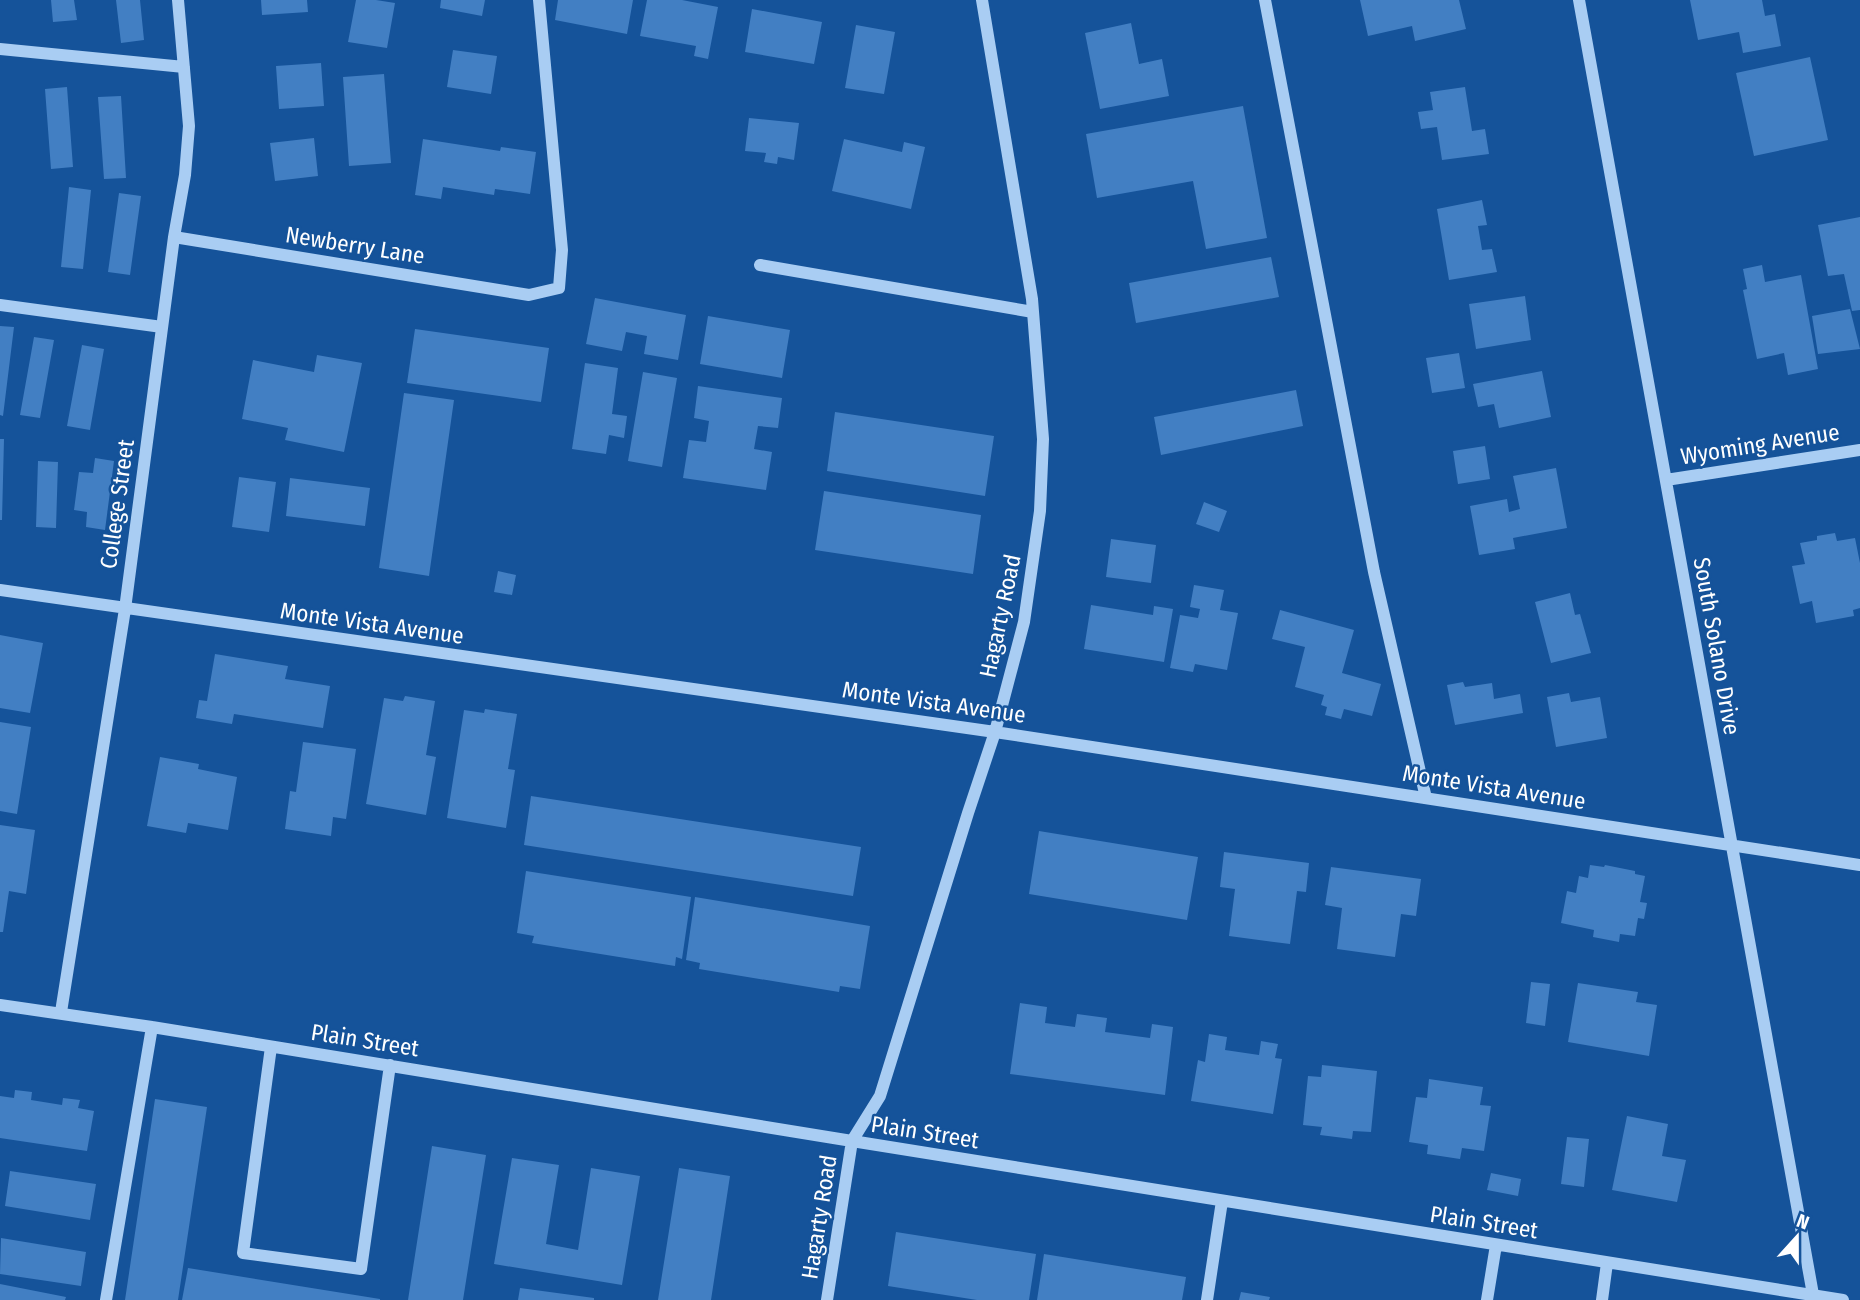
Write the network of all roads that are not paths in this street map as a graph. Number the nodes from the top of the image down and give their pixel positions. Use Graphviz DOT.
graph roads {
  1 [pos="178,0"];
  2 [pos="539,0"];
  3 [pos="982,0"];
  4 [pos="1265,0"];
  5 [pos="1579,0"];
  6 [pos="0,49"];
  7 [pos="184,67"];
  8 [pos="174,236"];
  9 [pos="760,265"];
  10 [pos="0,304"];
  11 [pos="1033,312"];
  12 [pos="162,327"];
  13 [pos="1860,450"];
  14 [pos="1666,480"];
  15 [pos="0,590"];
  16 [pos="125,609"];
  17 [pos="995,732"];
  18 [pos="1426,798"];
  19 [pos="1731,844"];
  20 [pos="1860,865"];
  21 [pos="0,1005"];
  22 [pos="61,1012"];
  23 [pos="152,1027"];
  24 [pos="271,1047"];
  25 [pos="390,1065"];
  26 [pos="852,1141"];
  27 [pos="1222,1201"];
  28 [pos="1496,1245"];
  29 [pos="1607,1263"];
  30 [pos="1814,1298"];
  31 [pos="106,1300"];
  32 [pos="827,1300"];
  33 [pos="1207,1300"];
  34 [pos="1487,1300"];
  35 [pos="1602,1300"];
  36 [pos="1843,1300"];
  1 -- 7 [label="street, College Street"];
  2 -- 8 [label="street, Newberry Lane"];
  3 -- 11 [label="street, Hagarty Road"];
  4 -- 18 [label="street"];
  5 -- 14 [label="street, South Solano Drive"];
  6 -- 7 [label="street"];
  7 -- 8 [label="street, College Street"];
  8 -- 12 [label="street, College Street"];
  9 -- 11 [label="street"];
  10 -- 12 [label="street"];
  11 -- 17 [label="street, Hagarty Road"];
  12 -- 16 [label="street, College Street"];
  13 -- 14 [label="street, Wyoming Avenue"];
  14 -- 19 [label="street, South Solano Drive"];
  15 -- 16 [label="street, Monte Vista Avenue"];
  16 -- 17 [label="street, Monte Vista Avenue"];
  16 -- 22 [label="street, College Street"];
  17 -- 18 [label="street, Monte Vista Avenue"];
  17 -- 26 [label="street, Hagarty Road"];
  18 -- 19 [label="street, Monte Vista Avenue"];
  19 -- 20 [label="street, Monte Vista Avenue"];
  19 -- 30 [label="street, South Solano Drive"];
  21 -- 22 [label="street, Plain Street"];
  22 -- 23 [label="street, Plain Street"];
  23 -- 24 [label="street, Plain Street"];
  23 -- 31 [label="street"];
  24 -- 25 [label="street, Plain Street"];
  24 -- 25 [label="street"];
  25 -- 26 [label="street, Plain Street"];
  26 -- 27 [label="street, Plain Street"];
  26 -- 32 [label="street, Hagarty Road"];
  27 -- 28 [label="street, Plain Street"];
  27 -- 33 [label="street"];
  28 -- 29 [label="street, Plain Street"];
  28 -- 34 [label="street"];
  29 -- 30 [label="street, Plain Street"];
  29 -- 35 [label="street"];
  30 -- 36 [label="street, Plain Street"];
}
